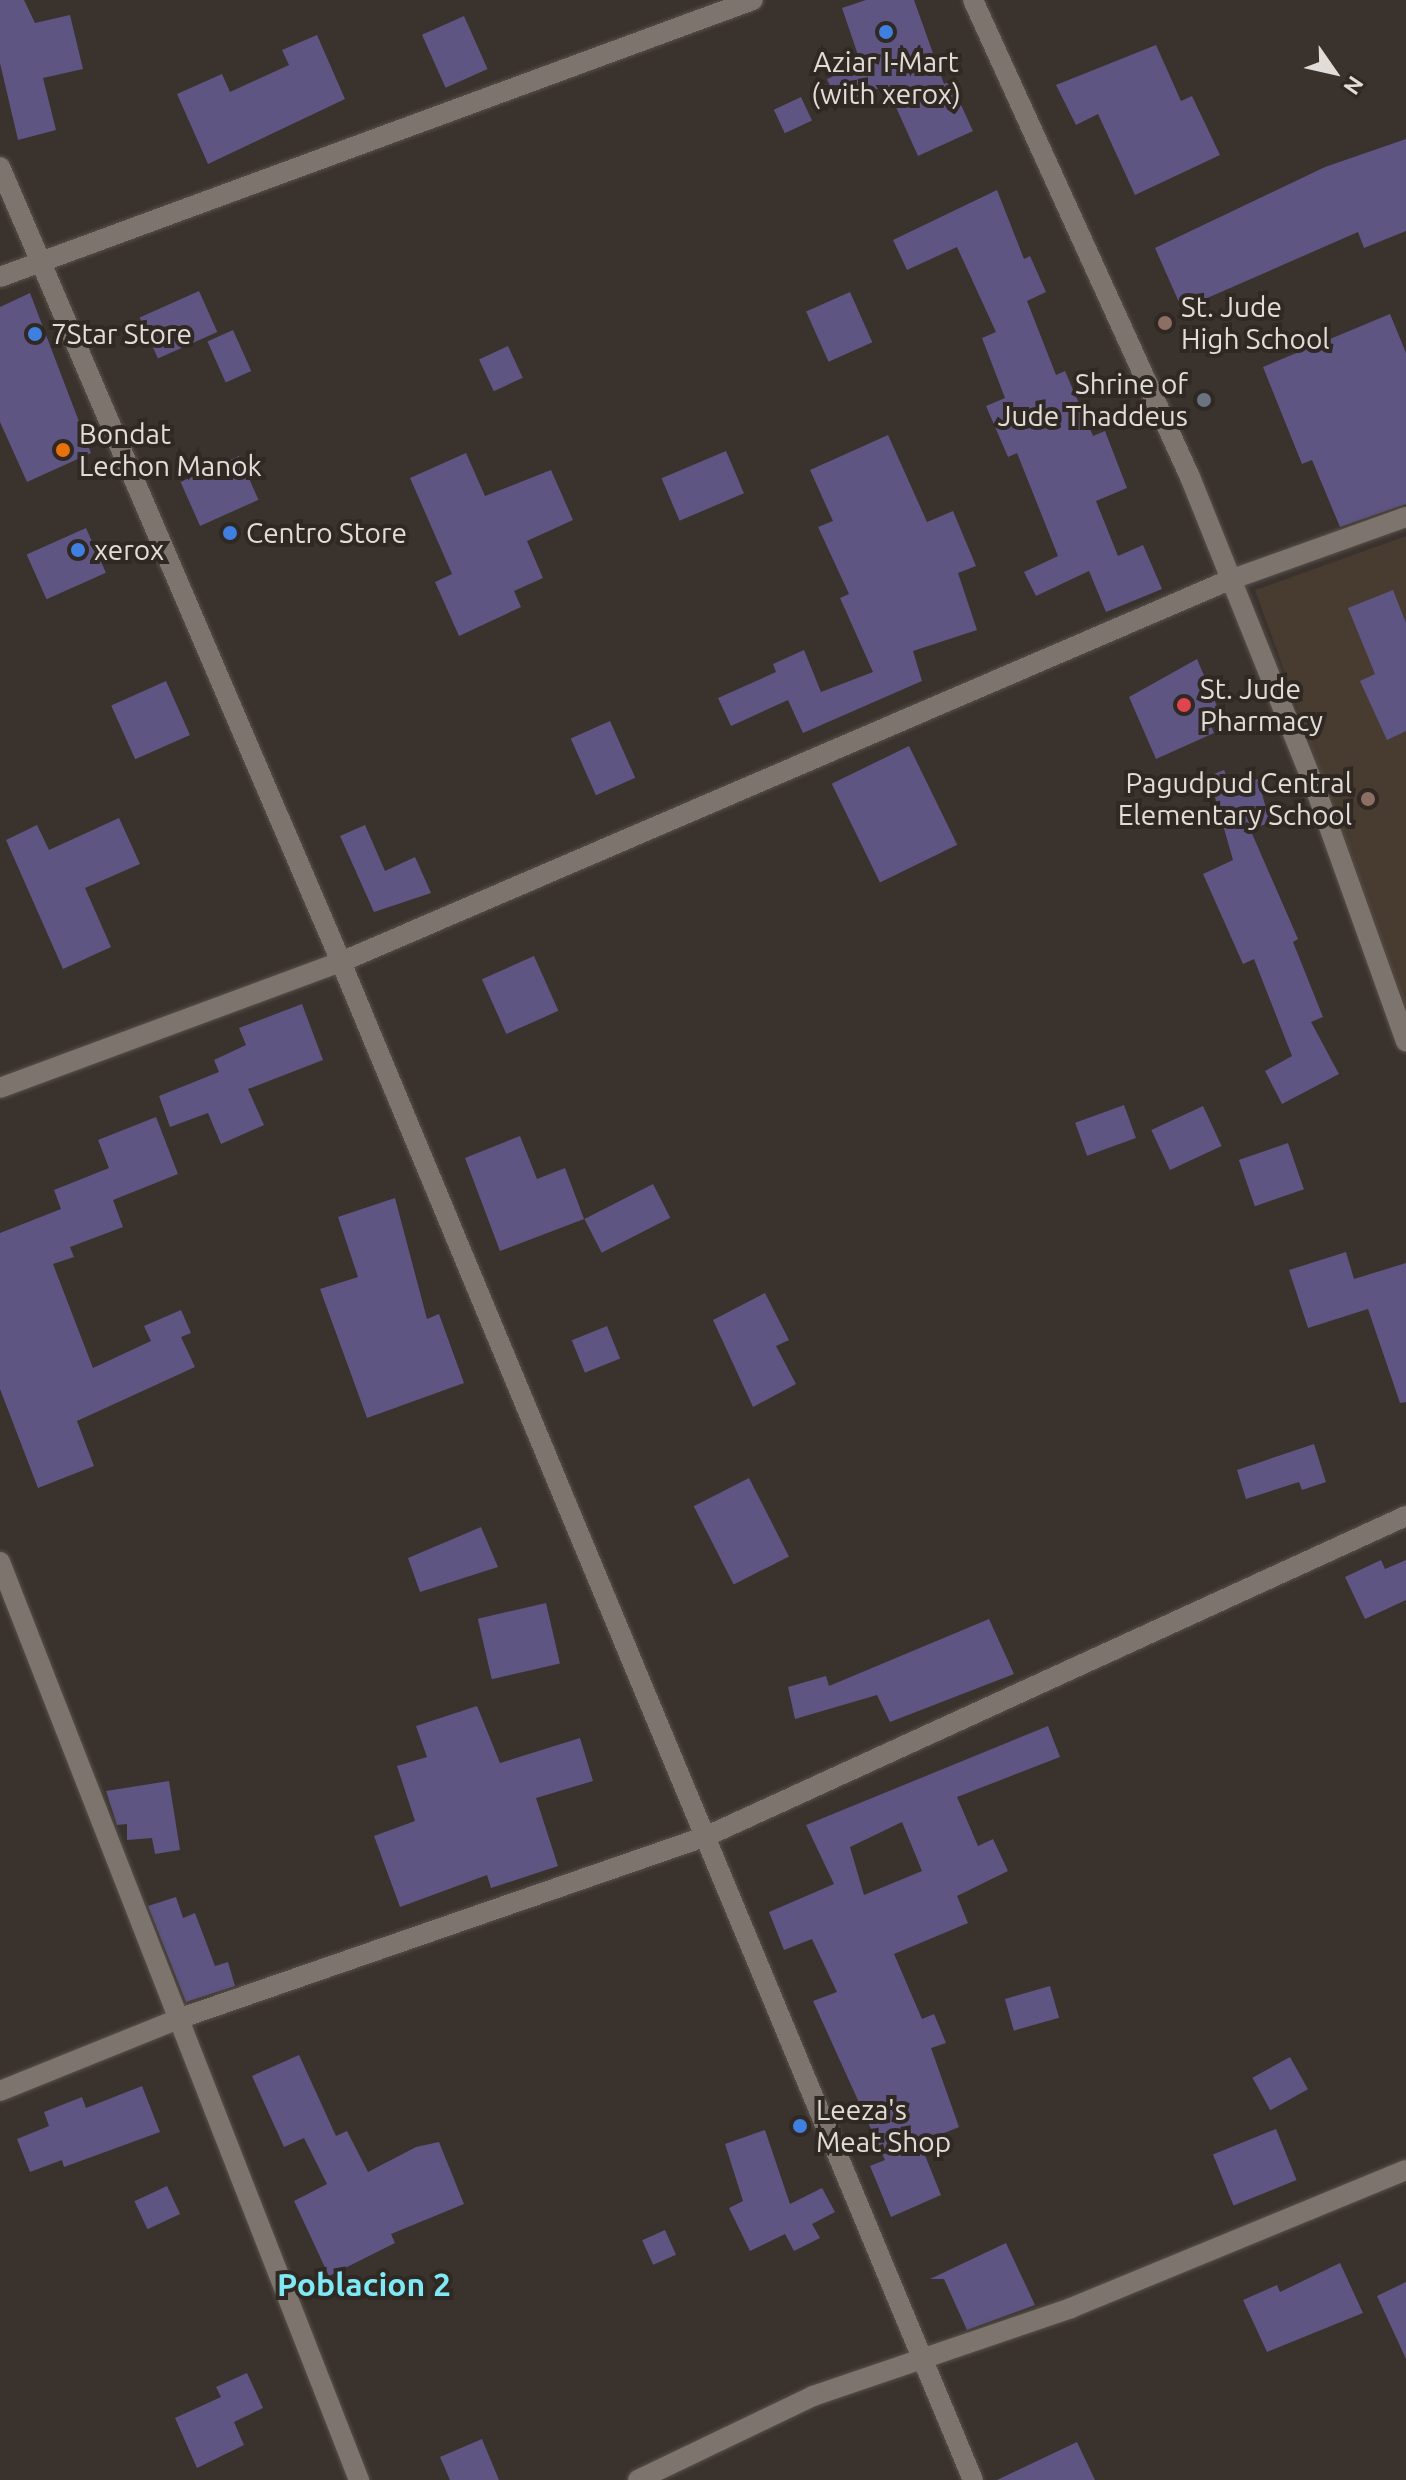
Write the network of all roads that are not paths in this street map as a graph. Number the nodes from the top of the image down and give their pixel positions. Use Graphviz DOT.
graph roads {
  1 [pos="753,0"];
  2 [pos="973,0"];
  3 [pos="0,167"];
  4 [pos="40,261"];
  5 [pos="0,277"];
  6 [pos="1406,517"];
  7 [pos="1227,581"];
  8 [pos="341,962"];
  9 [pos="1406,1042"];
  10 [pos="0,1088"];
  11 [pos="1406,1516"];
  12 [pos="0,1562"];
  13 [pos="707,1836"];
  14 [pos="181,2018"];
  15 [pos="0,2091"];
  16 [pos="1406,2170"];
  17 [pos="924,2362"];
  18 [pos="359,2480"];
  19 [pos="638,2480"];
  20 [pos="973,2480"];
  1 -- 4 [label="street"];
  2 -- 7 [label="street"];
  3 -- 4 [label="street"];
  4 -- 5 [label="street"];
  4 -- 8 [label="street"];
  6 -- 7 [label="street"];
  7 -- 8 [label="street"];
  7 -- 9 [label="street"];
  8 -- 10 [label="street"];
  8 -- 13 [label="street"];
  11 -- 13 [label="street"];
  12 -- 14 [label="street"];
  13 -- 14 [label="street"];
  13 -- 17 [label="street"];
  14 -- 15 [label="street"];
  14 -- 18 [label="street"];
  16 -- 17 [label="street"];
  17 -- 19 [label="street"];
  17 -- 20 [label="street"];
}
